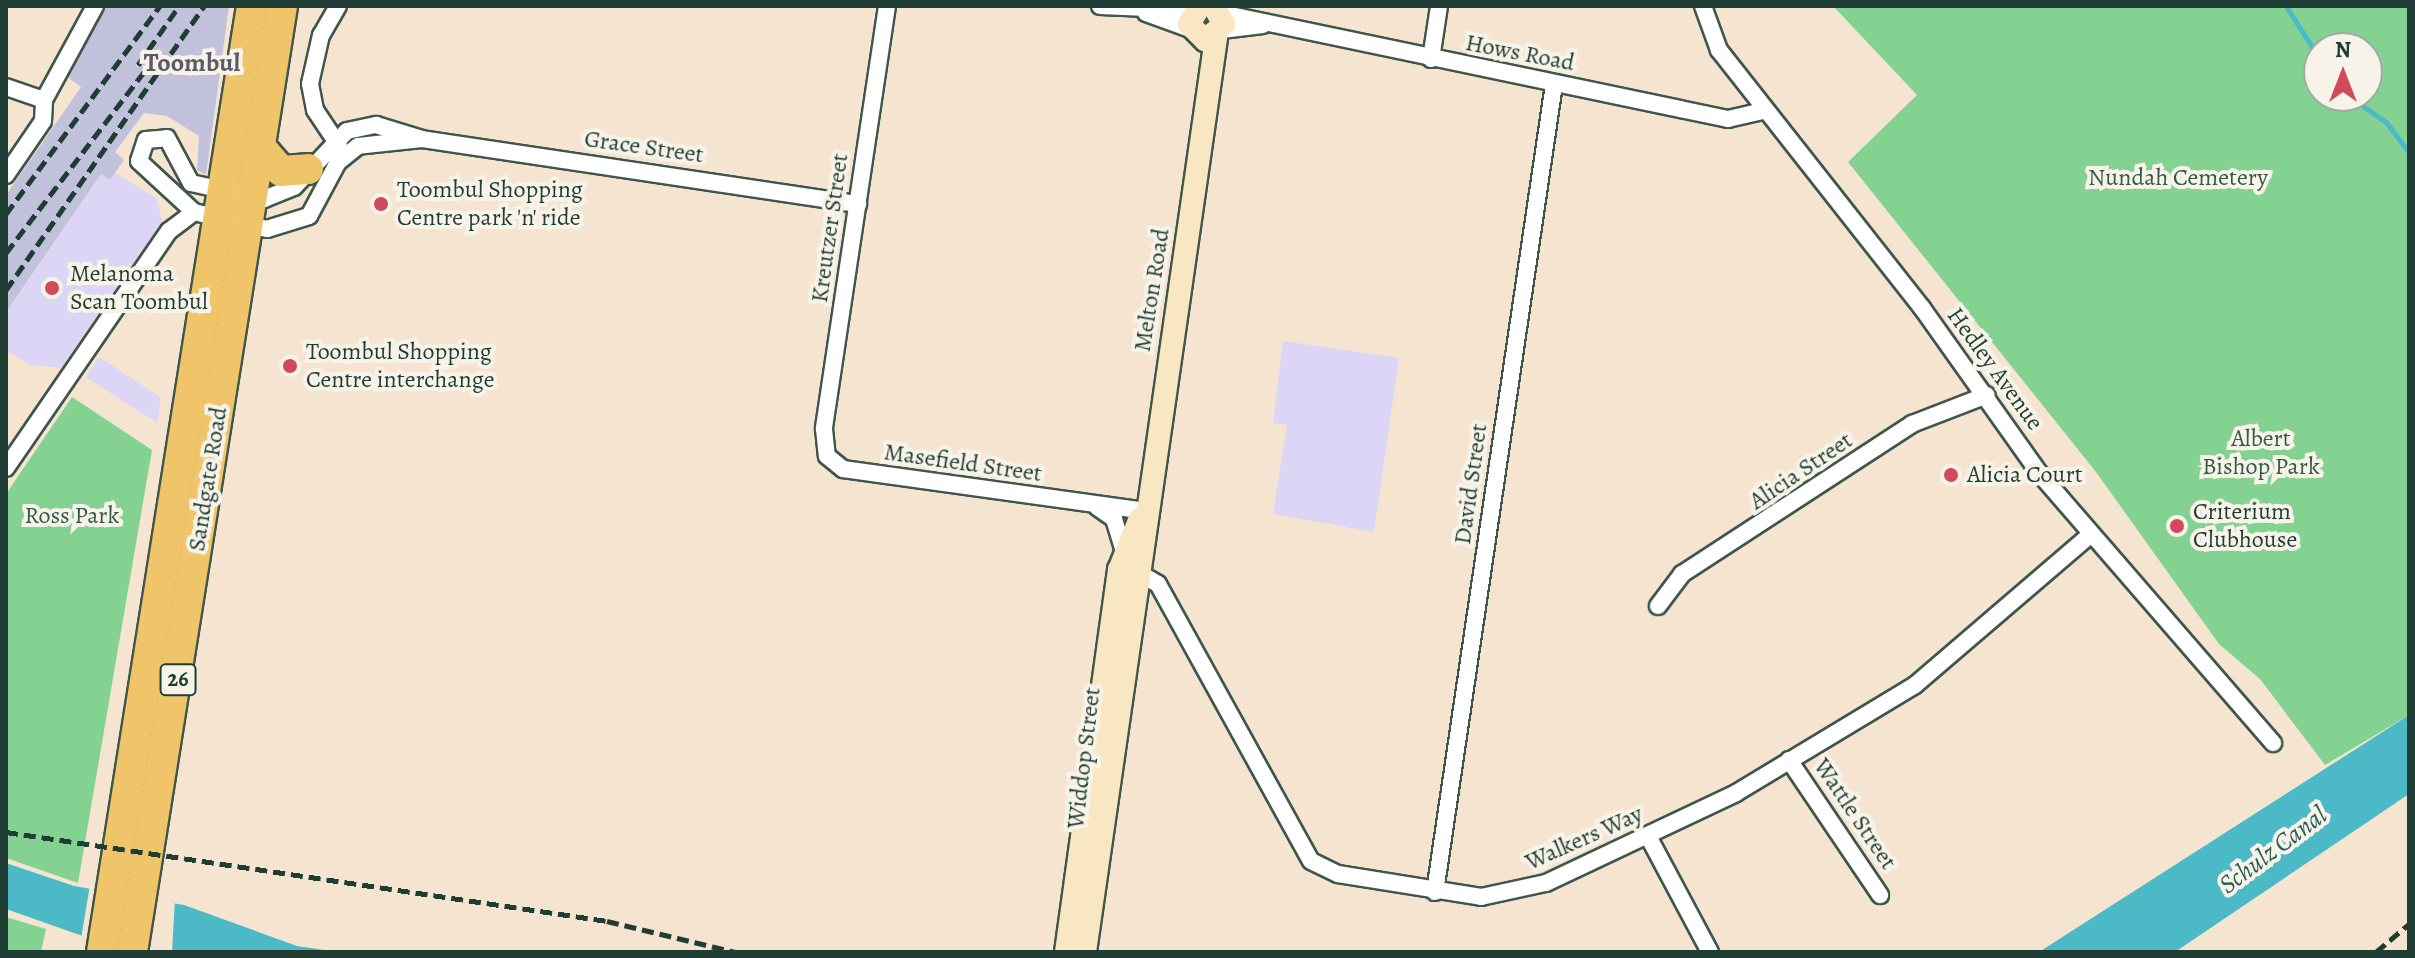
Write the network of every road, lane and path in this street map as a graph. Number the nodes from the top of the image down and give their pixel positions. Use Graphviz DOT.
graph roads {
  1 [pos="95,6"];
  2 [pos="252,6"];
  3 [pos="282,6"];
  4 [pos="338,6"];
  5 [pos="887,6"];
  6 [pos="1100,6"];
  7 [pos="1439,6"];
  8 [pos="1703,6"];
  9 [pos="1208,18"];
  10 [pos="1431,59"];
  11 [pos="1554,84"];
  12 [pos="6,87"];
  13 [pos="44,100"];
  14 [pos="1766,110"];
  15 [pos="334,139"];
  16 [pos="422,139"];
  17 [pos="262,149"];
  18 [pos="345,154"];
  19 [pos="308,169"];
  20 [pos="6,175"];
  21 [pos="177,197"];
  22 [pos="858,204"];
  23 [pos="209,209"];
  24 [pos="248,213"];
  25 [pos="169,231"];
  26 [pos="1987,395"];
  27 [pos="827,456"];
  28 [pos="6,468"];
  29 [pos="1097,507"];
  30 [pos="1144,511"];
  31 [pos="2090,535"];
  32 [pos="1128,570"];
  33 [pos="1658,606"];
  34 [pos="2273,743"];
  35 [pos="1789,760"];
  36 [pos="1648,836"];
  37 [pos="1435,892"];
  38 [pos="1880,895"];
  39 [pos="102,952"];
  40 [pos="132,952"];
  41 [pos="1066,952"];
  42 [pos="1085,952"];
  43 [pos="1710,952"];
  1 -- 13 [label="street"];
  2 -- 23 [label="highway, Sandgate Road / 26"];
  3 -- 17 [label="highway, Sandgate Road / 26"];
  4 -- 15 [label="street"];
  5 -- 22 [label="street, Kreutzer Street"];
  6 -- 9 [label="street, Hows Road"];
  7 -- 10 [label="street"];
  8 -- 14 [label="street, Hedley Avenue"];
  9 -- 10 [label="street, Hows Road"];
  9 -- 30 [label="street, Melton Road"];
  10 -- 11 [label="street, Hows Road"];
  11 -- 14 [label="street, Hows Road"];
  11 -- 37 [label="street, David Street"];
  12 -- 13 [label="street"];
  13 -- 20 [label="street"];
  14 -- 26 [label="street, Hedley Avenue"];
  15 -- 16 [label="street, Grace Street"];
  15 -- 18 [label="street"];
  15 -- 19 [label="street"];
  16 -- 18 [label="street, Grace Street"];
  16 -- 22 [label="street, Grace Street"];
  17 -- 19 [label="highway"];
  17 -- 24 [label="highway, Sandgate Road / 26"];
  18 -- 24 [label="street"];
  19 -- 24 [label="street"];
  21 -- 23 [label="street"];
  21 -- 23 [label="street"];
  21 -- 25 [label="street"];
  22 -- 27 [label="street, Kreutzer Street"];
  23 -- 24 [label="street"];
  23 -- 24 [label="street"];
  23 -- 25 [label="street"];
  23 -- 39 [label="highway, Sandgate Road / 26"];
  24 -- 40 [label="highway, Sandgate Road / 26"];
  25 -- 28 [label="street"];
  26 -- 31 [label="street, Hedley Avenue"];
  26 -- 33 [label="street, Alicia Street"];
  27 -- 29 [label="street, Masefield Street"];
  29 -- 30 [label="street, Masefield Street"];
  29 -- 32 [label="street"];
  30 -- 32 [label="street, Melton Road"];
  31 -- 34 [label="street, Hedley Avenue"];
  31 -- 35 [label="street, Walkers Way"];
  32 -- 37 [label="street, Walkers Way"];
  32 -- 41 [label="street, Widdop Street"];
  32 -- 42 [label="street, Widdop Street"];
  35 -- 36 [label="street, Walkers Way"];
  35 -- 38 [label="street, Wattle Street"];
  36 -- 37 [label="street, Walkers Way"];
  36 -- 43 [label="street"];
}
